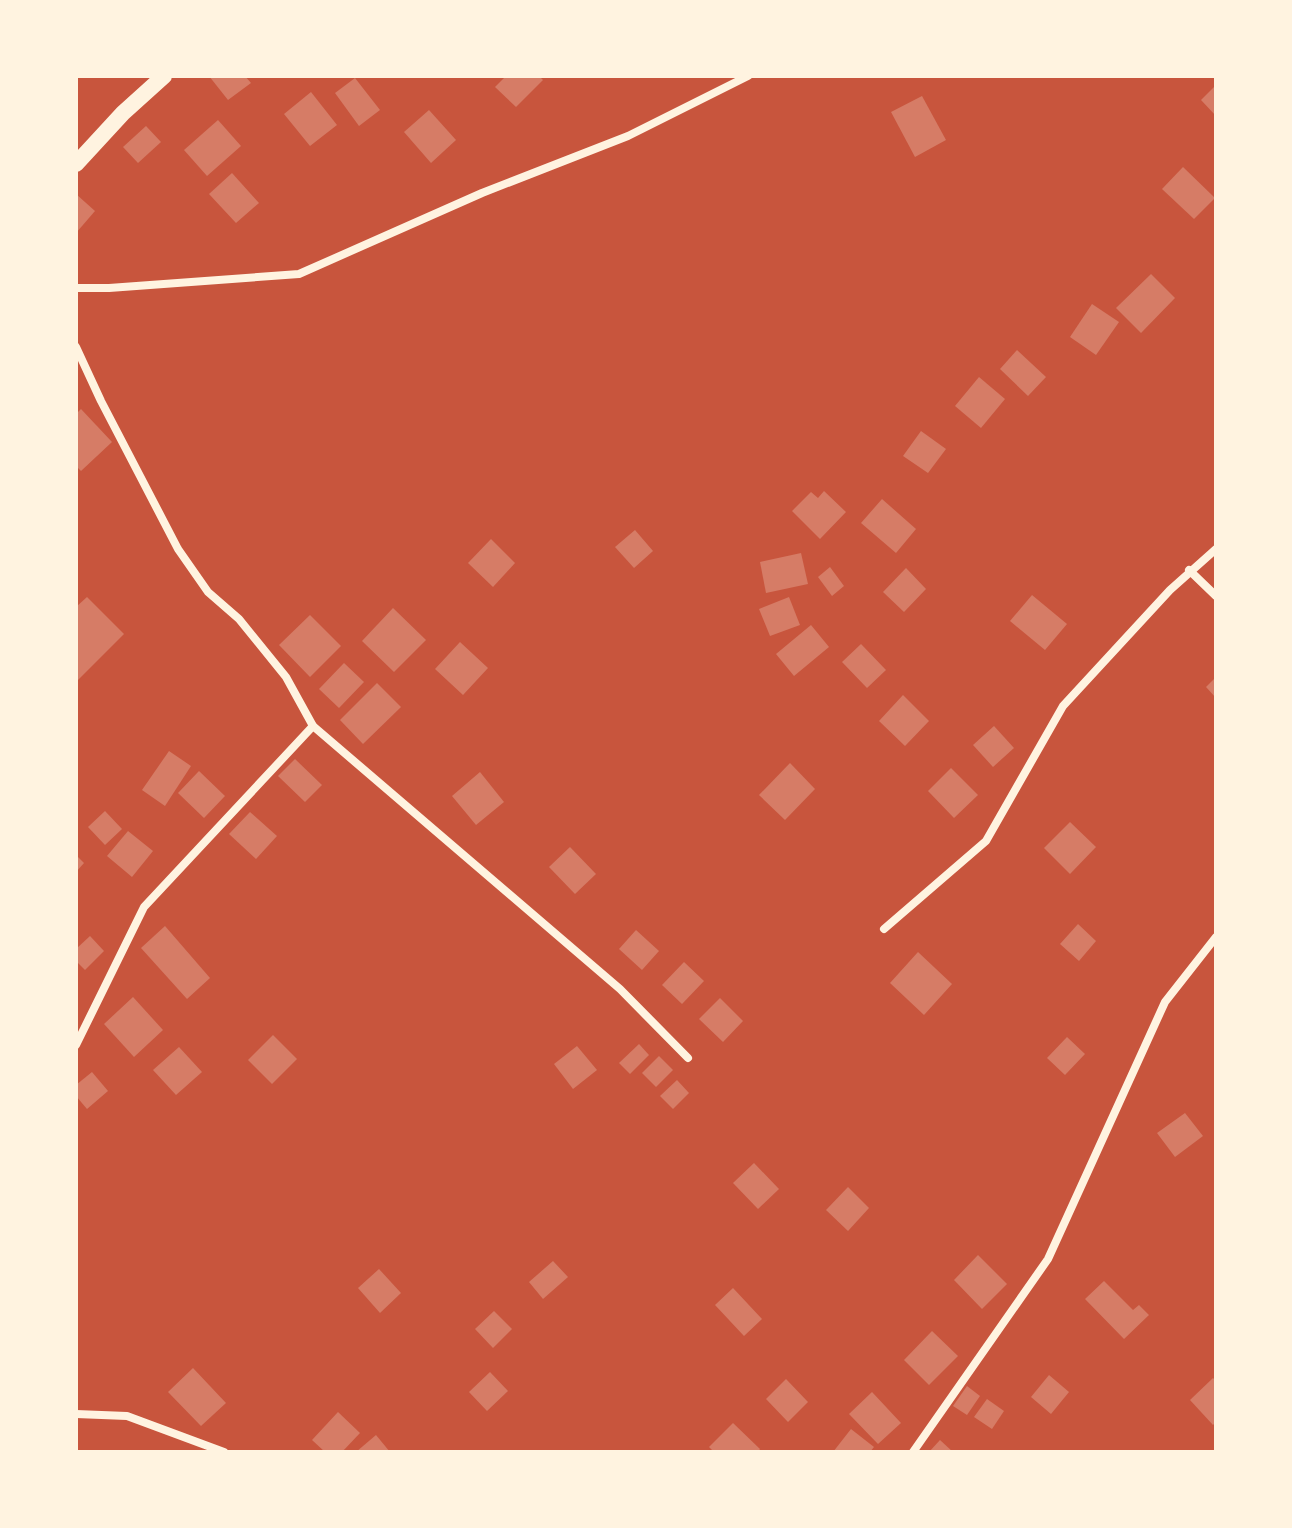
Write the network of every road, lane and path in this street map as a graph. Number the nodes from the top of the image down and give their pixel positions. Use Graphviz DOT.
graph roads {
  1 [pos="164,76"];
  2 [pos="748,76"];
  3 [pos="76,164"];
  4 [pos="76,288"];
  5 [pos="76,347"];
  6 [pos="1216,549"];
  7 [pos="1189,570"];
  8 [pos="1216,596"];
  9 [pos="313,726"];
  10 [pos="884,929"];
  11 [pos="1216,937"];
  12 [pos="76,1045"];
  13 [pos="688,1058"];
  14 [pos="76,1414"];
  15 [pos="224,1452"];
  16 [pos="913,1452"];
  1 -- 3 [label="main road"];
  2 -- 4 [label="street"];
  5 -- 9 [label="street"];
  6 -- 7 [label="street"];
  7 -- 8 [label="street"];
  7 -- 10 [label="street"];
  9 -- 12 [label="street"];
  9 -- 13 [label="street"];
  11 -- 16 [label="street"];
  14 -- 15 [label="street"];
}
